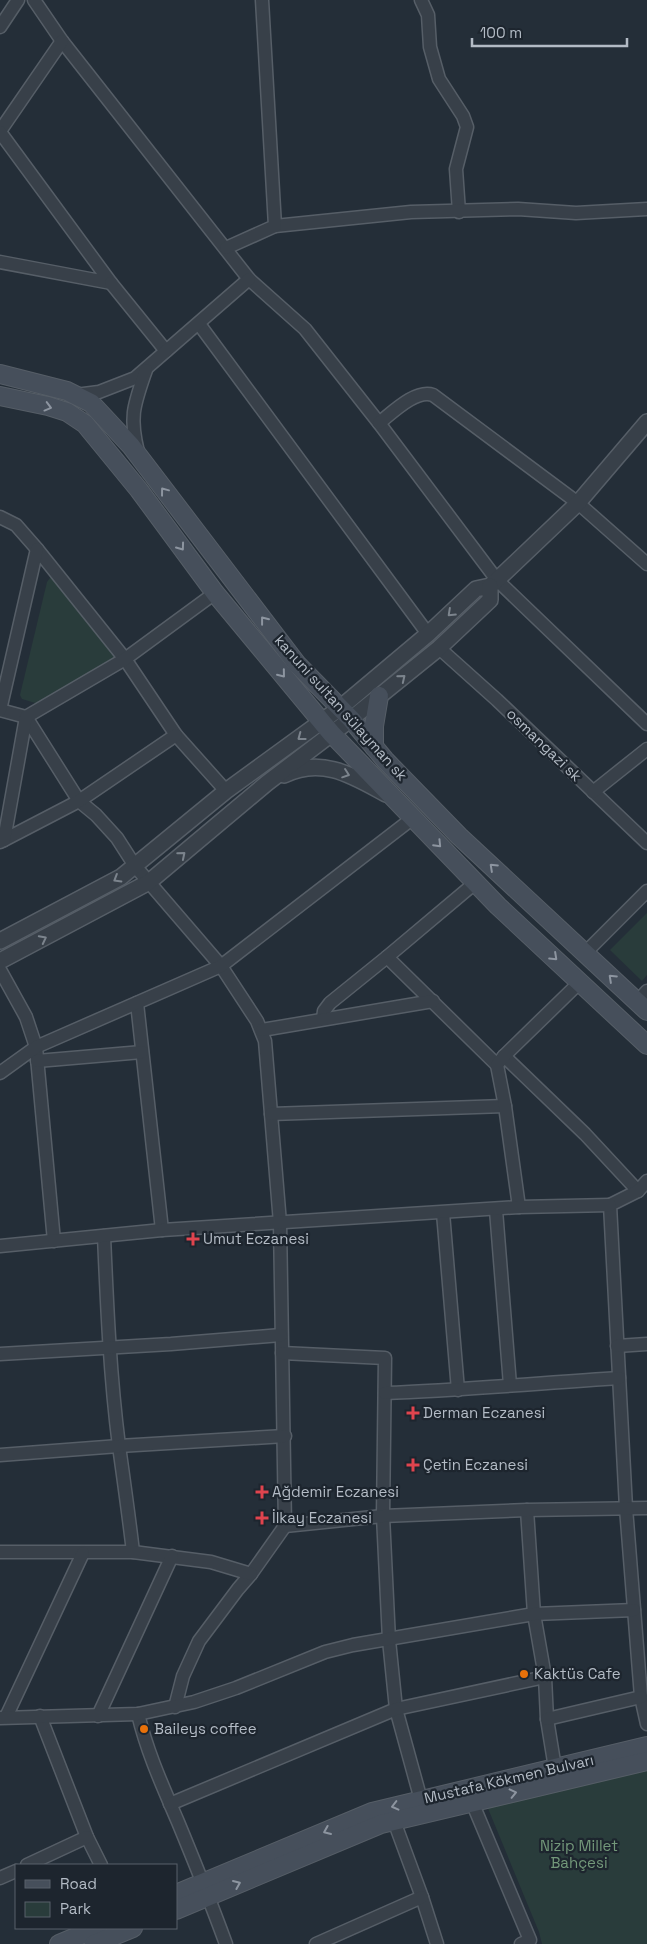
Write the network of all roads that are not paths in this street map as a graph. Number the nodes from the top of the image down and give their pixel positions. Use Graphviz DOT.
graph roads {
  1 [pos="18,0"];
  2 [pos="34,0"];
  3 [pos="262,0"];
  4 [pos="421,0"];
  5 [pos="0,27"];
  6 [pos="62,42"];
  7 [pos="0,131"];
  8 [pos="647,209"];
  9 [pos="460,212"];
  10 [pos="275,226"];
  11 [pos="226,248"];
  12 [pos="0,262"];
  13 [pos="249,278"];
  14 [pos="111,283"];
  15 [pos="199,324"];
  16 [pos="166,351"];
  17 [pos="147,368"];
  18 [pos="0,374"];
  19 [pos="76,395"];
  20 [pos="0,396"];
  21 [pos="647,422"];
  22 [pos="379,423"];
  23 [pos="140,458"];
  24 [pos="578,503"];
  25 [pos="0,517"];
  26 [pos="37,549"];
  27 [pos="647,564"];
  28 [pos="494,583"];
  29 [pos="215,593"];
  30 [pos="428,634"];
  31 [pos="439,648"];
  32 [pos="125,659"];
  33 [pos="379,696"];
  34 [pos="0,710"];
  35 [pos="345,714"];
  36 [pos="26,717"];
  37 [pos="647,724"];
  38 [pos="326,727"];
  39 [pos="176,735"];
  40 [pos="374,747"];
  41 [pos="647,749"];
  42 [pos="267,783"];
  43 [pos="226,792"];
  44 [pos="593,792"];
  45 [pos="395,800"];
  46 [pos="79,801"];
  47 [pos="414,818"];
  48 [pos="2,841"];
  49 [pos="647,843"];
  50 [pos="135,866"];
  51 [pos="149,882"];
  52 [pos="475,883"];
  53 [pos="647,891"];
  54 [pos="0,942"];
  55 [pos="585,952"];
  56 [pos="388,957"];
  57 [pos="0,961"];
  58 [pos="221,966"];
  59 [pos="0,970"];
  60 [pos="580,982"];
  61 [pos="433,1001"];
  62 [pos="644,1001"];
  63 [pos="137,1003"];
  64 [pos="323,1019"];
  65 [pos="262,1030"];
  66 [pos="647,1045"];
  67 [pos="36,1047"];
  68 [pos="142,1052"];
  69 [pos="37,1061"];
  70 [pos="500,1061"];
  71 [pos="0,1073"];
  72 [pos="504,1106"];
  73 [pos="271,1114"];
  74 [pos="647,1181"];
  75 [pos="638,1190"];
  76 [pos="610,1205"];
  77 [pos="519,1208"];
  78 [pos="496,1210"];
  79 [pos="443,1213"];
  80 [pos="280,1223"];
  81 [pos="162,1230"];
  82 [pos="104,1236"];
  83 [pos="54,1241"];
  84 [pos="0,1246"];
  85 [pos="281,1335"];
  86 [pos="647,1344"];
  87 [pos="617,1346"];
  88 [pos="109,1347"];
  89 [pos="282,1353"];
  90 [pos="0,1354"];
  91 [pos="619,1378"];
  92 [pos="510,1385"];
  93 [pos="458,1390"];
  94 [pos="385,1393"];
  95 [pos="285,1436"];
  96 [pos="119,1446"];
  97 [pos="0,1455"];
  98 [pos="626,1508"];
  99 [pos="647,1508"];
  100 [pos="528,1510"];
  101 [pos="383,1516"];
  102 [pos="285,1526"];
  103 [pos="0,1552"];
  104 [pos="133,1552"];
  105 [pos="84,1553"];
  106 [pos="172,1556"];
  107 [pos="251,1574"];
  108 [pos="634,1610"];
  109 [pos="534,1614"];
  110 [pos="389,1640"];
  111 [pos="642,1641"];
  112 [pos="545,1677"];
  113 [pos="641,1697"];
  114 [pos="175,1706"];
  115 [pos="396,1709"];
  116 [pos="138,1714"];
  117 [pos="40,1716"];
  118 [pos="98,1716"];
  119 [pos="3,1717"];
  120 [pos="547,1719"];
  121 [pos="647,1724"];
  122 [pos="647,1746"];
  123 [pos="647,1761"];
  124 [pos="555,1768"];
  125 [pos="421,1800"];
  126 [pos="472,1802"];
  127 [pos="170,1804"];
  128 [pos="382,1819"];
  129 [pos="87,1837"];
  130 [pos="30,1864"];
  131 [pos="101,1864"];
  132 [pos="15,1871"];
  133 [pos="0,1878"];
  134 [pos="206,1890"];
  135 [pos="178,1894"];
  136 [pos="422,1897"];
  137 [pos="178,1909"];
  138 [pos="95,1929"];
  139 [pos="131,1929"];
  140 [pos="527,1943"];
  141 [pos="59,1944"];
  142 [pos="94,1944"];
  143 [pos="226,1944"];
  144 [pos="316,1944"];
  145 [pos="437,1944"];
  1 -- 5 [label="street"];
  2 -- 6 [label="street"];
  3 -- 10 [label="street"];
  4 -- 9 [label="street"];
  6 -- 7 [label="street"];
  6 -- 11 [label="street"];
  7 -- 14 [label="street"];
  8 -- 9 [label="street"];
  9 -- 10 [label="street"];
  10 -- 11 [label="street"];
  11 -- 13 [label="street"];
  12 -- 14 [label="street"];
  13 -- 15 [label="street"];
  13 -- 22 [label="street"];
  14 -- 16 [label="street"];
  15 -- 16 [label="street"];
  15 -- 30 [label="street"];
  16 -- 17 [label="street"];
  17 -- 19 [label="street"];
  17 -- 23 [label="street"];
  18 -- 19 [label="main road, kanuni sultan sülayman sk"];
  19 -- 23 [label="main road, kanuni sultan sülayman sk"];
  20 -- 29 [label="main road, one-way"];
  21 -- 24 [label="street"];
  22 -- 24 [label="street"];
  22 -- 28 [label="street"];
  35 -- 23 [label="main road, kanuni sultan sülayman sk, one-way"];
  24 -- 27 [label="street"];
  24 -- 28 [label="street"];
  25 -- 26 [label="street"];
  26 -- 32 [label="street"];
  26 -- 34 [label="street"];
  28 -- 30 [label="street, one-way"];
  28 -- 31 [label="street"];
  28 -- 37 [label="street"];
  29 -- 32 [label="street"];
  29 -- 38 [label="main road, one-way"];
  30 -- 35 [label="street"];
  33 -- 31 [label="street, one-way"];
  31 -- 44 [label="street, osmangazi sk"];
  32 -- 36 [label="street"];
  32 -- 39 [label="street"];
  33 -- 35 [label="street"];
  33 -- 40 [label="main road"];
  34 -- 36 [label="street"];
  35 -- 38 [label="street"];
  35 -- 40 [label="main road, kanuni sultan sülayman sk"];
  36 -- 46 [label="street"];
  36 -- 48 [label="street"];
  38 -- 42 [label="street"];
  38 -- 43 [label="street, one-way"];
  38 -- 45 [label="main road"];
  39 -- 43 [label="street"];
  39 -- 46 [label="street"];
  55 -- 40 [label="main road, kanuni sultan sülayman sk, one-way"];
  41 -- 44 [label="street"];
  42 -- 45 [label="street, one-way"];
  51 -- 42 [label="street, one-way"];
  43 -- 50 [label="street"];
  44 -- 49 [label="street, osmangazi sk"];
  45 -- 47 [label="main road"];
  46 -- 48 [label="street"];
  46 -- 50 [label="street"];
  47 -- 52 [label="main road, one-way"];
  47 -- 58 [label="street"];
  50 -- 51 [label="street"];
  50 -- 54 [label="street, one-way"];
  57 -- 51 [label="street, one-way"];
  51 -- 58 [label="street"];
  52 -- 56 [label="street"];
  52 -- 60 [label="main road, one-way"];
  53 -- 55 [label="street"];
  62 -- 55 [label="main road, kanuni sultan sülayman sk, one-way"];
  56 -- 61 [label="street"];
  56 -- 64 [label="street"];
  58 -- 63 [label="street"];
  58 -- 65 [label="street"];
  59 -- 67 [label="street"];
  60 -- 66 [label="main road"];
  60 -- 70 [label="street"];
  61 -- 64 [label="street"];
  61 -- 70 [label="street"];
  63 -- 67 [label="street"];
  63 -- 68 [label="street"];
  64 -- 65 [label="street"];
  65 -- 73 [label="street"];
  67 -- 69 [label="street"];
  67 -- 71 [label="street"];
  68 -- 69 [label="street"];
  68 -- 81 [label="street"];
  69 -- 83 [label="street"];
  70 -- 72 [label="street"];
  70 -- 75 [label="street"];
  72 -- 73 [label="street"];
  72 -- 77 [label="street"];
  73 -- 80 [label="street"];
  74 -- 75 [label="street"];
  75 -- 76 [label="street"];
  76 -- 77 [label="street"];
  76 -- 87 [label="street"];
  77 -- 78 [label="street"];
  78 -- 79 [label="street"];
  78 -- 92 [label="street"];
  79 -- 80 [label="street"];
  79 -- 93 [label="street"];
  80 -- 81 [label="street"];
  80 -- 85 [label="street"];
  81 -- 82 [label="street"];
  82 -- 83 [label="street"];
  82 -- 88 [label="street"];
  83 -- 84 [label="street"];
  85 -- 88 [label="street"];
  85 -- 89 [label="street"];
  86 -- 87 [label="street"];
  87 -- 91 [label="street"];
  88 -- 90 [label="street"];
  88 -- 96 [label="street"];
  89 -- 94 [label="street"];
  89 -- 95 [label="street"];
  91 -- 92 [label="street"];
  91 -- 98 [label="street"];
  92 -- 93 [label="street"];
  93 -- 94 [label="street"];
  94 -- 101 [label="street"];
  95 -- 96 [label="street"];
  95 -- 102 [label="street"];
  96 -- 97 [label="street"];
  96 -- 104 [label="street"];
  98 -- 99 [label="street"];
  98 -- 100 [label="street"];
  98 -- 108 [label="street"];
  100 -- 101 [label="street"];
  100 -- 109 [label="street"];
  101 -- 102 [label="street"];
  101 -- 110 [label="street"];
  102 -- 107 [label="street"];
  103 -- 105 [label="street"];
  104 -- 105 [label="street"];
  104 -- 106 [label="street"];
  105 -- 119 [label="street"];
  106 -- 107 [label="street"];
  106 -- 118 [label="street"];
  107 -- 114 [label="street"];
  108 -- 109 [label="street"];
  108 -- 111 [label="street"];
  109 -- 110 [label="street"];
  109 -- 112 [label="street"];
  110 -- 114 [label="street"];
  110 -- 115 [label="street"];
  111 -- 113 [label="street"];
  112 -- 115 [label="street"];
  112 -- 120 [label="street"];
  113 -- 120 [label="street"];
  113 -- 121 [label="street"];
  114 -- 116 [label="street"];
  115 -- 125 [label="street"];
  115 -- 127 [label="street"];
  116 -- 118 [label="street"];
  116 -- 127 [label="street"];
  117 -- 118 [label="street"];
  117 -- 119 [label="street"];
  117 -- 129 [label="street"];
  120 -- 124 [label="street"];
  122 -- 124 [label="main road, Mustafa Kökmen Bulvarı"];
  126 -- 123 [label="main road, Mustafa Kökmen Bulvarı, one-way"];
  124 -- 125 [label="main road, Mustafa Kökmen Bulvarı"];
  125 -- 128 [label="main road, Mustafa Kökmen Bulvarı, one-way"];
  126 -- 128 [label="main road, Mustafa Kökmen Bulvarı"];
  126 -- 140 [label="street"];
  127 -- 134 [label="street"];
  128 -- 134 [label="main road"];
  128 -- 136 [label="street"];
  129 -- 130 [label="street"];
  129 -- 131 [label="street"];
  132 -- 133 [label="street"];
  134 -- 135 [label="main road"];
  134 -- 137 [label="main road"];
  134 -- 143 [label="street"];
  136 -- 144 [label="street"];
  136 -- 145 [label="street"];
  138 -- 141 [label="main road"];
  139 -- 142 [label="main road"];
}
